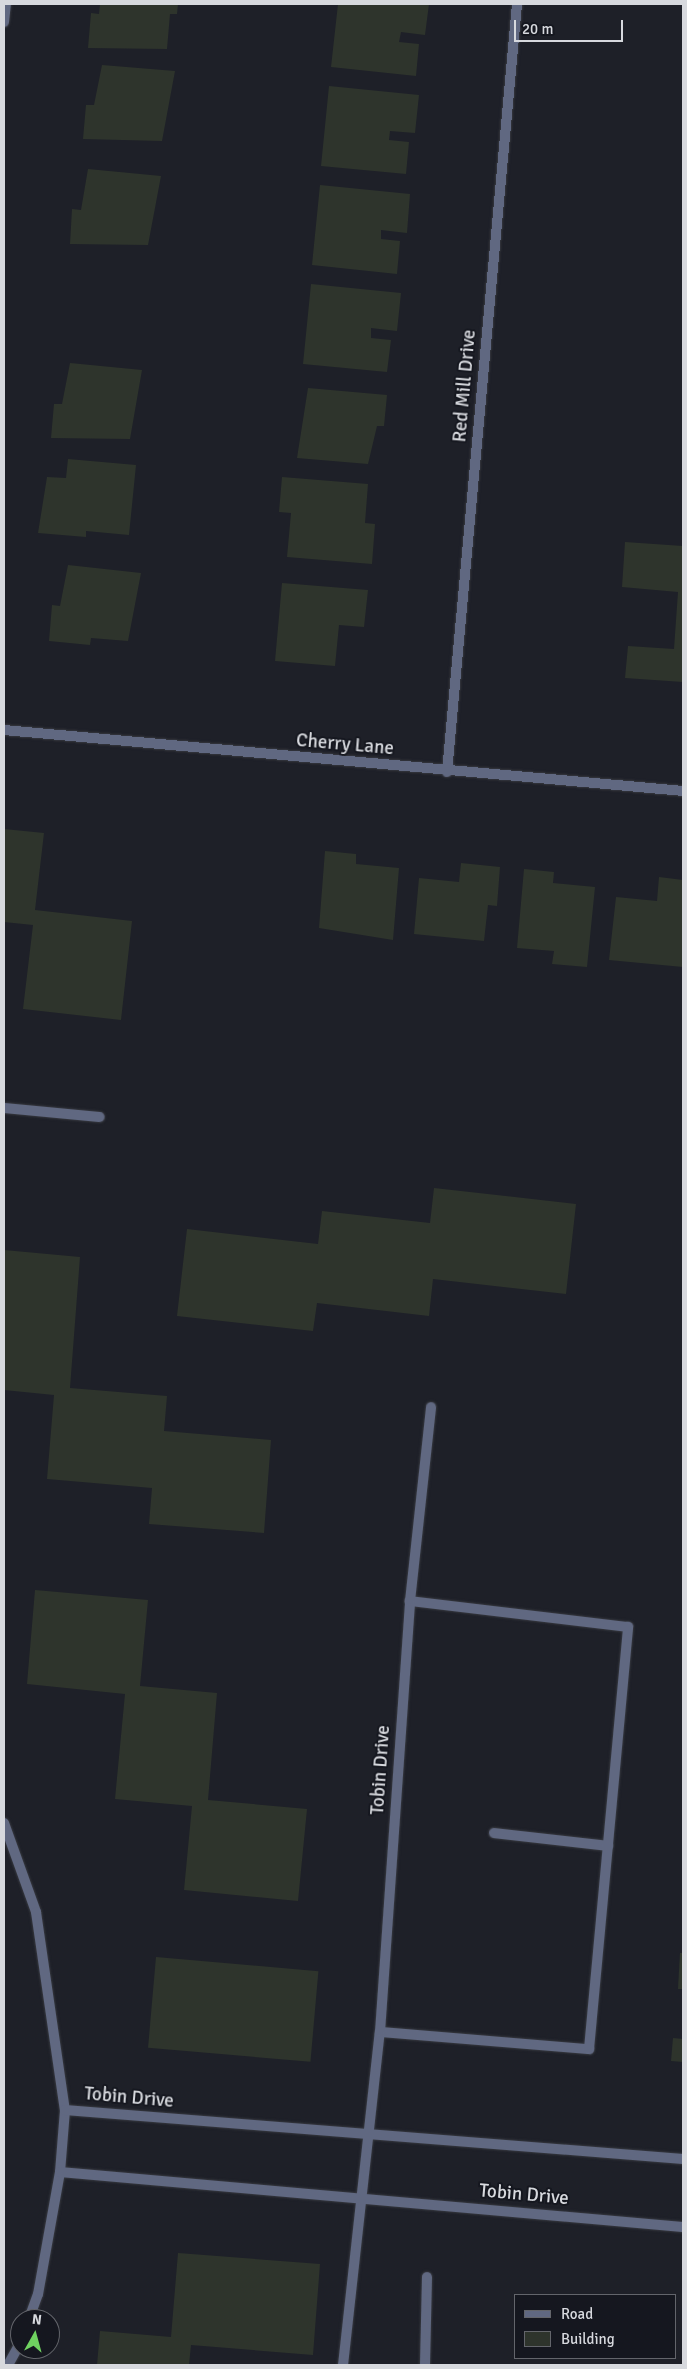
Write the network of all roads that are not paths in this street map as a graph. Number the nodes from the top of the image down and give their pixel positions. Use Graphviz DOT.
graph roads {
  1 [pos="6,4"];
  2 [pos="517,4"];
  3 [pos="4,22"];
  4 [pos="4,730"];
  5 [pos="447,772"];
  6 [pos="683,791"];
  7 [pos="4,1108"];
  8 [pos="100,1117"];
  9 [pos="431,1407"];
  10 [pos="410,1601"];
  11 [pos="4,1823"];
  12 [pos="494,1833"];
  13 [pos="608,1846"];
  14 [pos="380,2032"];
  15 [pos="65,2110"];
  16 [pos="369,2136"];
  17 [pos="683,2159"];
  18 [pos="60,2172"];
  19 [pos="362,2199"];
  20 [pos="683,2227"];
  21 [pos="427,2277"];
  22 [pos="33,2309"];
  23 [pos="343,2365"];
  24 [pos="426,2365"];
  1 -- 3 [label="street"];
  2 -- 5 [label="street, Red Mill Drive"];
  4 -- 5 [label="street, Cherry Lane"];
  5 -- 6 [label="street, Cherry Lane"];
  7 -- 8 [label="street"];
  9 -- 10 [label="street, Tobin Drive"];
  10 -- 13 [label="street"];
  10 -- 14 [label="street, Tobin Drive"];
  11 -- 15 [label="street, Tobin Drive"];
  12 -- 13 [label="street"];
  13 -- 14 [label="street"];
  14 -- 16 [label="street, Tobin Drive"];
  15 -- 16 [label="street, Tobin Drive"];
  15 -- 18 [label="street, Tobin Drive"];
  16 -- 17 [label="street, Tobin Drive"];
  16 -- 19 [label="street, Tobin Drive"];
  18 -- 19 [label="street, Tobin Drive"];
  18 -- 22 [label="street, Tobin Drive"];
  19 -- 20 [label="street, Tobin Drive"];
  19 -- 23 [label="street, Tobin Drive"];
  21 -- 24 [label="street"];
}
